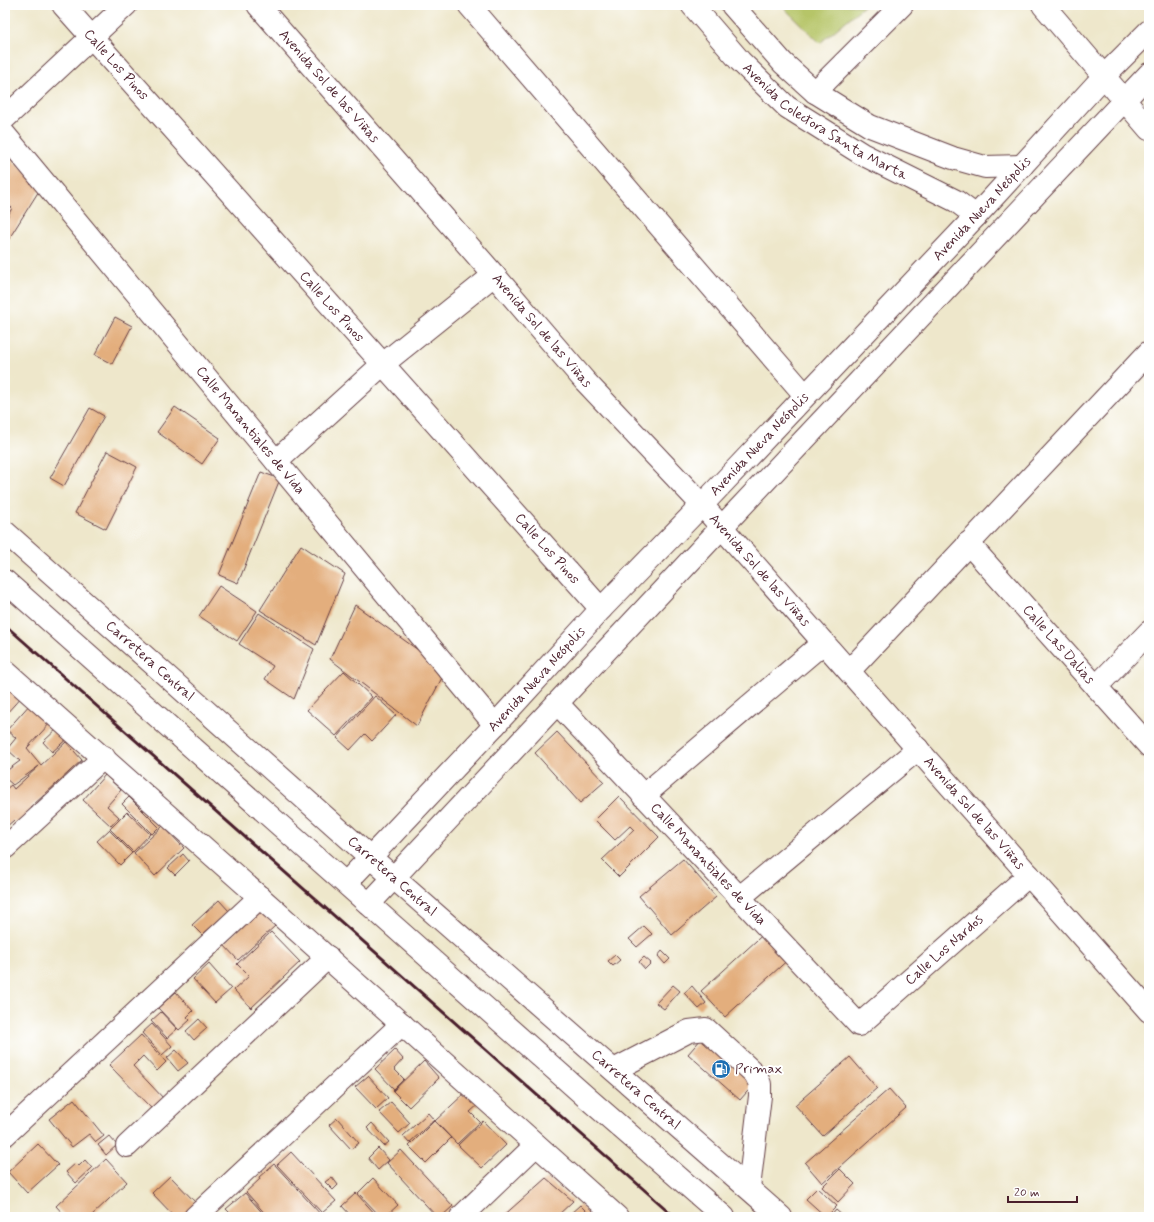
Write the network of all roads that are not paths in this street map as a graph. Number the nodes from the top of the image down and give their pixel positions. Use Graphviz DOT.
graph roads {
  1 [pos="63,5"];
  2 [pos="126,5"];
  3 [pos="258,5"];
  4 [pos="469,5"];
  5 [pos="692,5"];
  6 [pos="732,5"];
  7 [pos="902,5"];
  8 [pos="1043,5"];
  9 [pos="1149,31"];
  10 [pos="92,37"];
  11 [pos="1149,74"];
  12 [pos="1104,76"];
  13 [pos="814,92"];
  14 [pos="1124,100"];
  15 [pos="5,118"];
  16 [pos="1149,129"];
  17 [pos="5,135"];
  18 [pos="1022,166"];
  19 [pos="976,216"];
  20 [pos="494,275"];
  21 [pos="1149,352"];
  22 [pos="384,364"];
  23 [pos="805,395"];
  24 [pos="276,461"];
  25 [pos="702,505"];
  26 [pos="721,528"];
  27 [pos="5,532"];
  28 [pos="968,543"];
  29 [pos="5,581"];
  30 [pos="601,609"];
  31 [pos="1149,632"];
  32 [pos="823,643"];
  33 [pos="5,671"];
  34 [pos="848,671"];
  35 [pos="1096,687"];
  36 [pos="557,704"];
  37 [pos="495,725"];
  38 [pos="1149,746"];
  39 [pos="918,749"];
  40 [pos="104,757"];
  41 [pos="643,796"];
  42 [pos="5,848"];
  43 [pos="370,857"];
  44 [pos="1029,875"];
  45 [pos="394,878"];
  46 [pos="346,883"];
  47 [pos="260,897"];
  48 [pos="739,898"];
  49 [pos="369,904"];
  50 [pos="328,957"];
  51 [pos="1149,1011"];
  52 [pos="402,1024"];
  53 [pos="859,1025"];
  54 [pos="614,1070"];
  55 [pos="5,1135"];
  56 [pos="536,1145"];
  57 [pos="127,1146"];
  58 [pos="749,1188"];
  59 [pos="195,1217"];
  60 [pos="462,1217"];
  61 [pos="617,1217"];
  62 [pos="724,1217"];
  63 [pos="781,1217"];
  1 -- 10 [label="main road, Calle Los Pinos"];
  2 -- 10 [label="main road"];
  3 -- 20 [label="main road, Avenida Sol de las Viñas"];
  4 -- 23 [label="main road"];
  5 -- 19 [label="main road, Avenida Colectora Santa Marta"];
  6 -- 13 [label="main road, Avenida Colectora Santa Marta"];
  7 -- 13 [label="main road"];
  8 -- 12 [label="main road"];
  9 -- 12 [label="main road, Avenida Nueva Neópolis"];
  10 -- 15 [label="main road"];
  10 -- 22 [label="main road, Calle Los Pinos"];
  11 -- 14 [label="main road, Avenida Nueva Neópolis"];
  12 -- 14 [label="main road"];
  12 -- 18 [label="main road, Avenida Nueva Neópolis"];
  13 -- 18 [label="main road, Avenida Colectora Santa Marta"];
  14 -- 16 [label="main road"];
  14 -- 26 [label="main road, Avenida Nueva Neópolis"];
  17 -- 24 [label="main road, Calle Manantiales de Vida"];
  18 -- 19 [label="main road, Avenida Nueva Neópolis"];
  19 -- 23 [label="main road, Avenida Nueva Neópolis"];
  20 -- 22 [label="main road"];
  20 -- 25 [label="main road, Avenida Sol de las Viñas"];
  21 -- 28 [label="main road"];
  22 -- 24 [label="main road"];
  22 -- 30 [label="main road, Calle Los Pinos"];
  23 -- 25 [label="main road, Avenida Nueva Neópolis"];
  24 -- 37 [label="main road, Calle Manantiales de Vida"];
  25 -- 26 [label="main road, Avenida Sol de las Viñas"];
  25 -- 30 [label="main road, Avenida Nueva Neópolis"];
  26 -- 32 [label="main road, Avenida Sol de las Viñas"];
  26 -- 36 [label="main road, Avenida Nueva Neópolis"];
  27 -- 43 [label="main road, Carretera Central"];
  28 -- 34 [label="main road"];
  28 -- 35 [label="main road, Calle Las Dalias"];
  29 -- 46 [label="main road"];
  30 -- 37 [label="main road, Avenida Nueva Neópolis"];
  31 -- 35 [label="main road"];
  32 -- 34 [label="main road, Avenida Sol de las Viñas"];
  32 -- 41 [label="main road"];
  33 -- 40 [label="main road"];
  34 -- 39 [label="main road, Avenida Sol de las Viñas"];
  35 -- 38 [label="main road, Calle Las Dalias"];
  36 -- 41 [label="main road, Calle Manantiales de Vida"];
  36 -- 45 [label="main road, Avenida Nueva Neópolis"];
  37 -- 43 [label="main road, Avenida Nueva Neópolis"];
  39 -- 44 [label="main road, Avenida Sol de las Viñas"];
  39 -- 48 [label="main road"];
  40 -- 42 [label="main road"];
  40 -- 47 [label="main road"];
  41 -- 48 [label="main road, Calle Manantiales de Vida"];
  43 -- 45 [label="main road, Carretera Central"];
  43 -- 46 [label="main road, Avenida Nueva Neópolis"];
  44 -- 51 [label="main road, Avenida Sol de las Viñas"];
  44 -- 53 [label="main road, Calle Los Nardos"];
  45 -- 49 [label="main road, Avenida Nueva Neópolis"];
  45 -- 54 [label="main road, Carretera Central"];
  46 -- 49 [label="main road"];
  47 -- 50 [label="main road"];
  47 -- 55 [label="main road"];
  48 -- 53 [label="main road, Calle Manantiales de Vida"];
  49 -- 62 [label="main road"];
  50 -- 52 [label="main road"];
  50 -- 57 [label="main road"];
  52 -- 56 [label="main road"];
  52 -- 59 [label="main road"];
  54 -- 58 [label="main road, Carretera Central"];
  54 -- 58 [label="main road"];
  56 -- 60 [label="main road"];
  56 -- 61 [label="main road"];
  58 -- 63 [label="main road, Carretera Central"];
}
